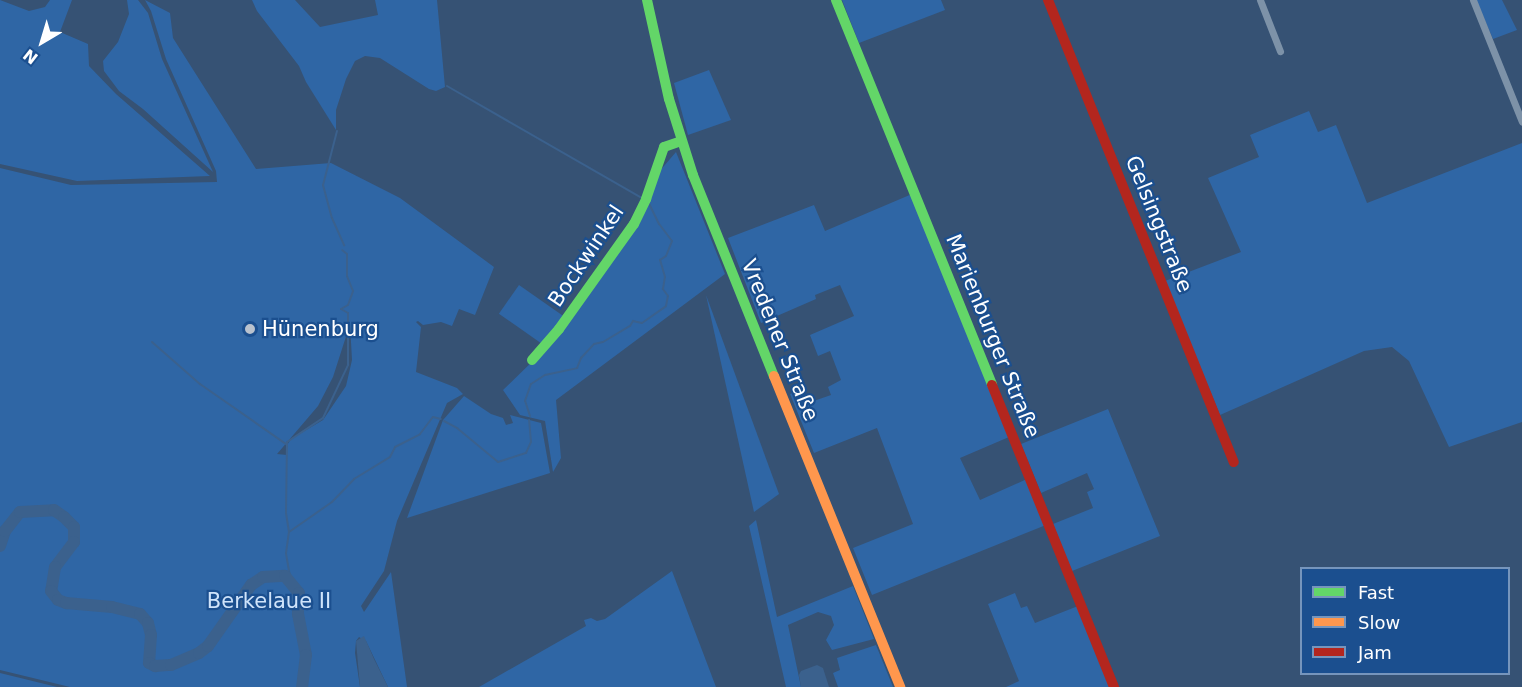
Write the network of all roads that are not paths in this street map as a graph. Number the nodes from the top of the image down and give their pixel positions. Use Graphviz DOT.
graph roads {
  1 [pos="647,0"];
  2 [pos="836,0"];
  3 [pos="1048,0"];
  4 [pos="1260,0"];
  5 [pos="1473,0"];
  6 [pos="1280,51"];
  7 [pos="1522,122"];
  8 [pos="681,141"];
  9 [pos="532,360"];
  10 [pos="1234,462"];
  11 [pos="900,687"];
  12 [pos="1114,687"];
  1 -- 8 [label="street, Vredener Straße"];
  2 -- 12 [label="street, Marienburger Straße"];
  3 -- 10 [label="street, Gelsingstraße"];
  4 -- 6 [label="street"];
  5 -- 7 [label="street"];
  8 -- 9 [label="street, Bockwinkel"];
  8 -- 11 [label="street, Vredener Straße"];
}
